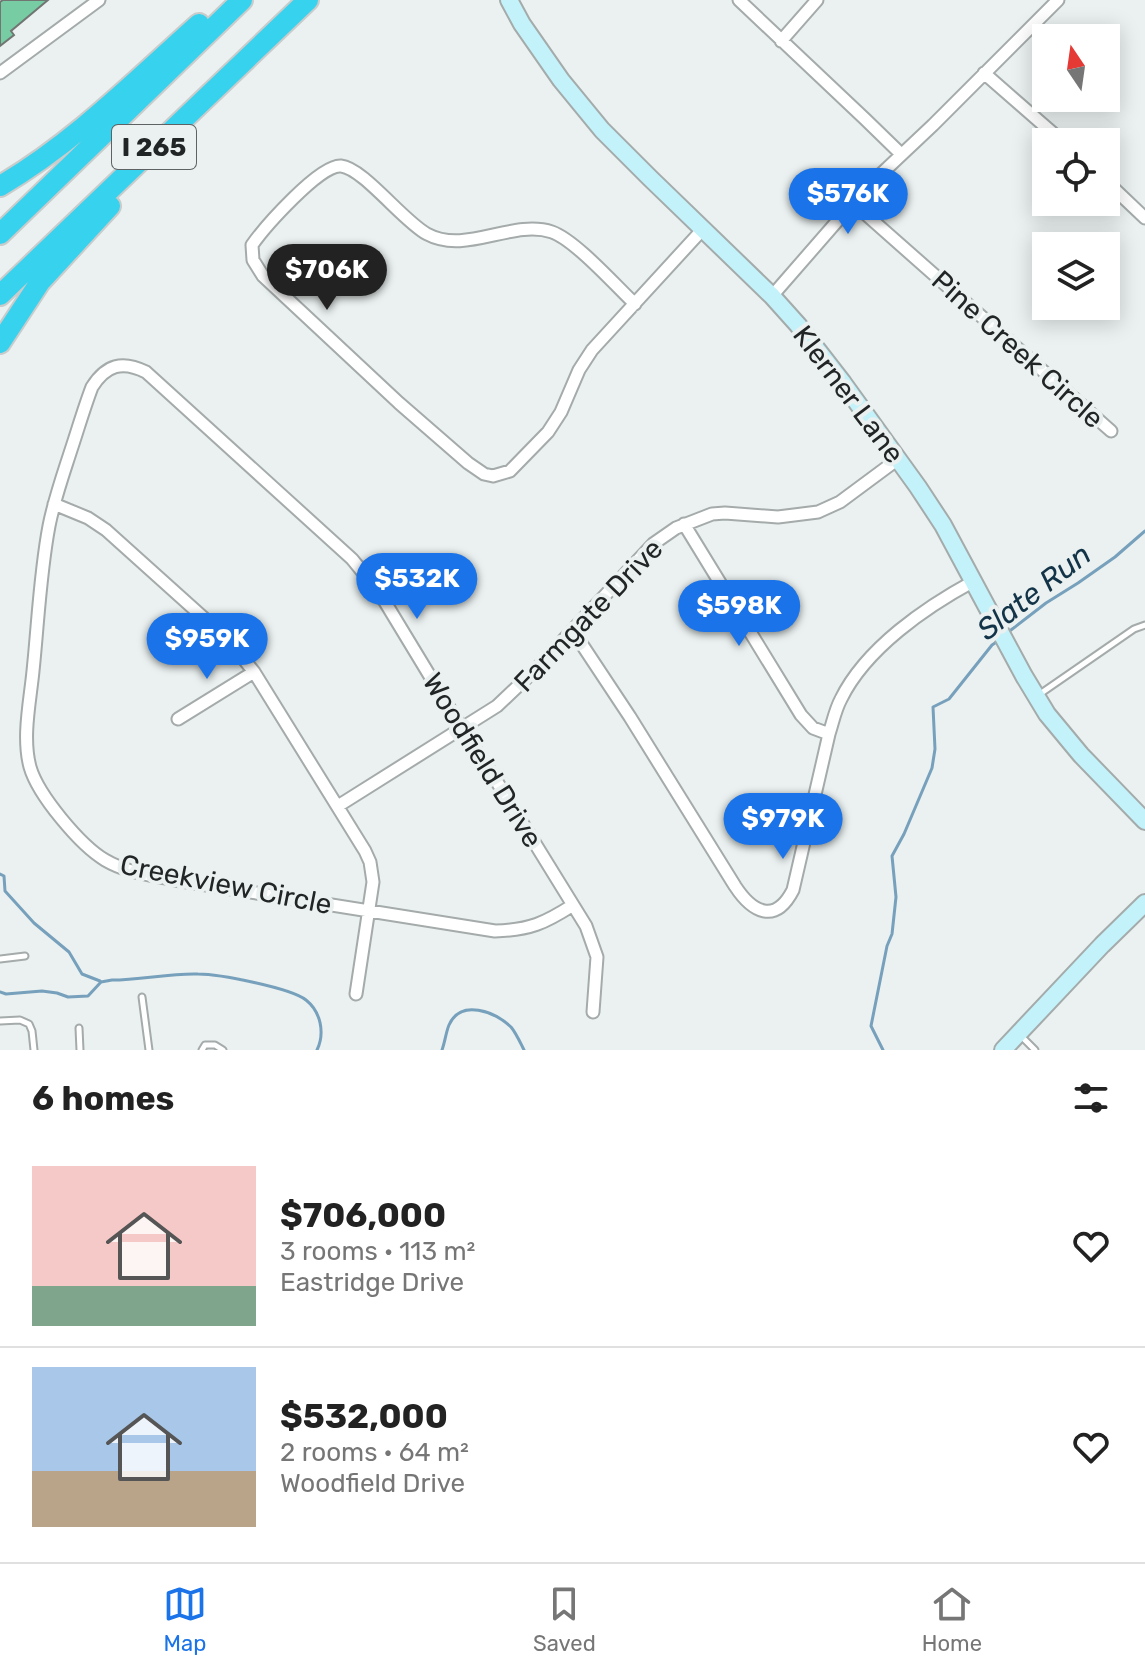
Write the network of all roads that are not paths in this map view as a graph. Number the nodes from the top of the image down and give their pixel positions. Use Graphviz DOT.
graph roads {
  1 [pos="99,0"];
  2 [pos="225,0"];
  3 [pos="242,0"];
  4 [pos="308,0"];
  5 [pos="509,0"];
  6 [pos="739,0"];
  7 [pos="817,0"];
  8 [pos="1058,0"];
  9 [pos="781,41"];
  10 [pos="233,72"];
  11 [pos="0,73"];
  12 [pos="984,73"];
  13 [pos="1047,128"];
  14 [pos="901,154"];
  15 [pos="0,186"];
  16 [pos="1120,194"];
  17 [pos="853,203"];
  18 [pos="1145,218"];
  19 [pos="703,229"];
  20 [pos="0,234"];
  21 [pos="0,295"];
  22 [pos="772,296"];
  23 [pos="635,304"];
  24 [pos="0,343"];
  25 [pos="99,377"];
  26 [pos="1111,431"];
  27 [pos="898,459"];
  28 [pos="54,504"];
  29 [pos="684,524"];
  30 [pos="974,581"];
  31 [pos="1145,625"];
  32 [pos="573,631"];
  33 [pos="254,672"];
  34 [pos="1036,697"];
  35 [pos="178,719"];
  36 [pos="462,729"];
  37 [pos="829,734"];
  38 [pos="338,806"];
  39 [pos="1145,821"];
  40 [pos="1145,903"];
  41 [pos="573,905"];
  42 [pos="367,911"];
  43 [pos="25,956"];
  44 [pos="0,959"];
  45 [pos="356,994"];
  46 [pos="142,997"];
  47 [pos="593,1012"];
  48 [pos="0,1021"];
  49 [pos="79,1028"];
  50 [pos="1019,1033"];
  51 [pos="34,1050"];
  52 [pos="80,1050"];
  53 [pos="149,1050"];
  54 [pos="202,1050"];
  55 [pos="223,1050"];
  56 [pos="1003,1050"];
  57 [pos="1035,1050"];
  1 -- 11 [label="street"];
  2 -- 15 [label="highway"];
  3 -- 20 [label="highway, I 265"];
  4 -- 10 [label="highway, I 265"];
  5 -- 19 [label="street, Klerner Lane"];
  6 -- 9 [label="street"];
  7 -- 9 [label="street"];
  8 -- 12 [label="street"];
  9 -- 14 [label="street"];
  10 -- 21 [label="highway, I 265"];
  10 -- 24 [label="highway"];
  12 -- 13 [label="street"];
  12 -- 14 [label="street"];
  14 -- 17 [label="street"];
  16 -- 18 [label="street"];
  17 -- 22 [label="street"];
  17 -- 26 [label="street, Pine Creek Circle"];
  19 -- 22 [label="street, Klerner Lane"];
  19 -- 23 [label="street"];
  22 -- 27 [label="street, Klerner Lane"];
  23 -- 23 [label="street"];
  25 -- 28 [label="street, Creekview Circle"];
  25 -- 36 [label="street, Woodfield Drive"];
  27 -- 29 [label="street, Farmgate Drive"];
  27 -- 30 [label="street, Klerner Lane"];
  28 -- 33 [label="street"];
  28 -- 42 [label="street, Creekview Circle"];
  29 -- 32 [label="street, Farmgate Drive"];
  29 -- 37 [label="street"];
  30 -- 34 [label="street, Klerner Lane"];
  30 -- 37 [label="street"];
  31 -- 34 [label="lane"];
  32 -- 36 [label="street, Farmgate Drive"];
  32 -- 37 [label="street"];
  33 -- 35 [label="street"];
  33 -- 38 [label="street"];
  34 -- 39 [label="street, Klerner Lane"];
  36 -- 38 [label="street, Farmgate Drive"];
  36 -- 41 [label="street, Woodfield Drive"];
  38 -- 42 [label="street"];
  40 -- 50 [label="street"];
  41 -- 42 [label="street, Creekview Circle"];
  41 -- 47 [label="street, Woodfield Drive"];
  42 -- 45 [label="street"];
  43 -- 44 [label="lane"];
  46 -- 53 [label="lane"];
  48 -- 51 [label="lane"];
  49 -- 52 [label="lane"];
  50 -- 56 [label="street"];
  50 -- 57 [label="lane"];
  54 -- 55 [label="lane"];
}
